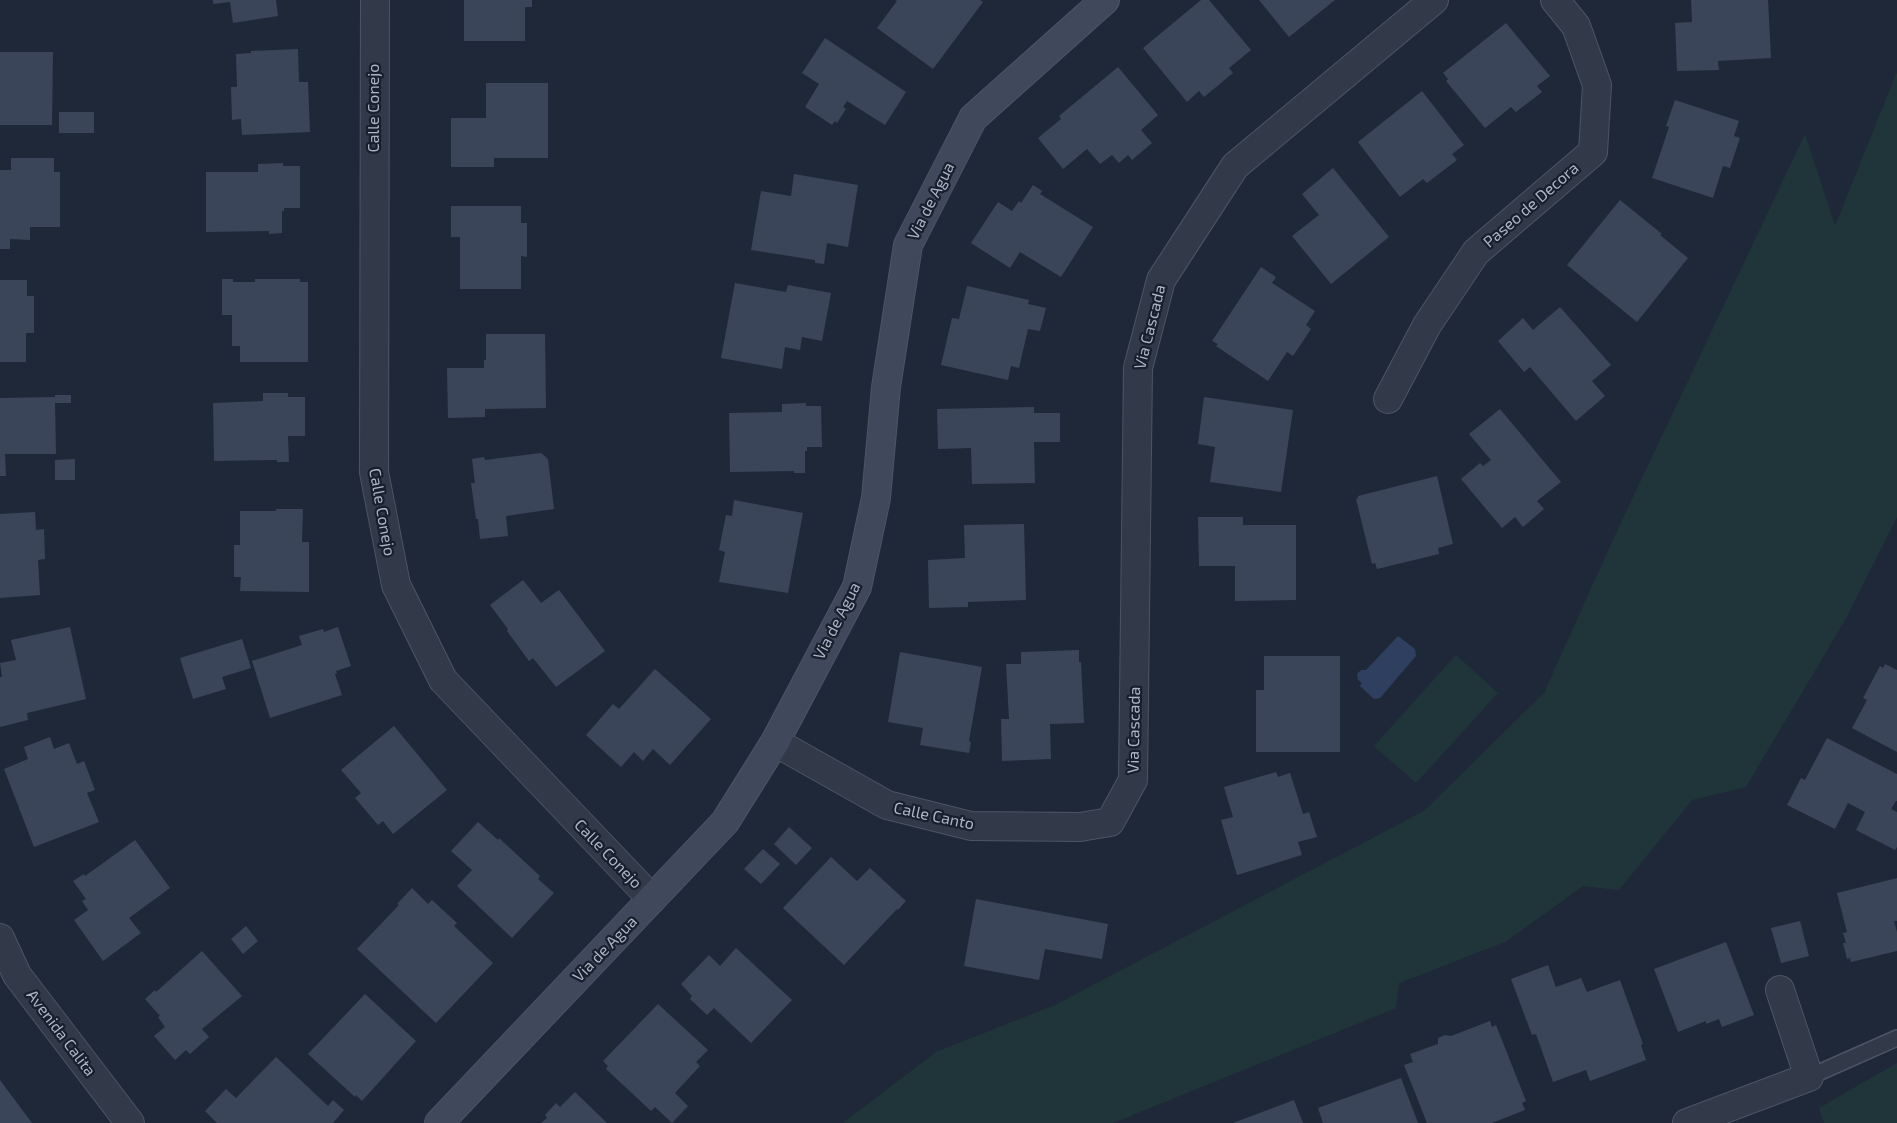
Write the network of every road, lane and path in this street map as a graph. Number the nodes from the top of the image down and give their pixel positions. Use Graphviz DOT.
graph roads {
  1 [pos="375,0"];
  2 [pos="1105,0"];
  3 [pos="1434,0"];
  4 [pos="1555,0"];
  5 [pos="1388,398"];
  6 [pos="775,742"];
  7 [pos="1110,822"];
  8 [pos="652,899"];
  9 [pos="0,938"];
  10 [pos="9,982"];
  11 [pos="1780,990"];
  12 [pos="1897,1038"];
  13 [pos="1809,1077"];
  14 [pos="130,1123"];
  15 [pos="440,1123"];
  16 [pos="1687,1123"];
  1 -- 8 [label="street, Calle Conejo"];
  2 -- 6 [label="street, Via de Agua"];
  3 -- 7 [label="street, Via Cascada"];
  4 -- 5 [label="street, Paseo de Decora"];
  6 -- 7 [label="street, Calle Canto"];
  6 -- 8 [label="street, Via de Agua"];
  8 -- 15 [label="street, Via de Agua"];
  9 -- 10 [label="street, Avenida Calita"];
  10 -- 14 [label="street, Avenida Calita"];
  11 -- 13 [label="street"];
  12 -- 13 [label="lane"];
  13 -- 16 [label="street"];
}
